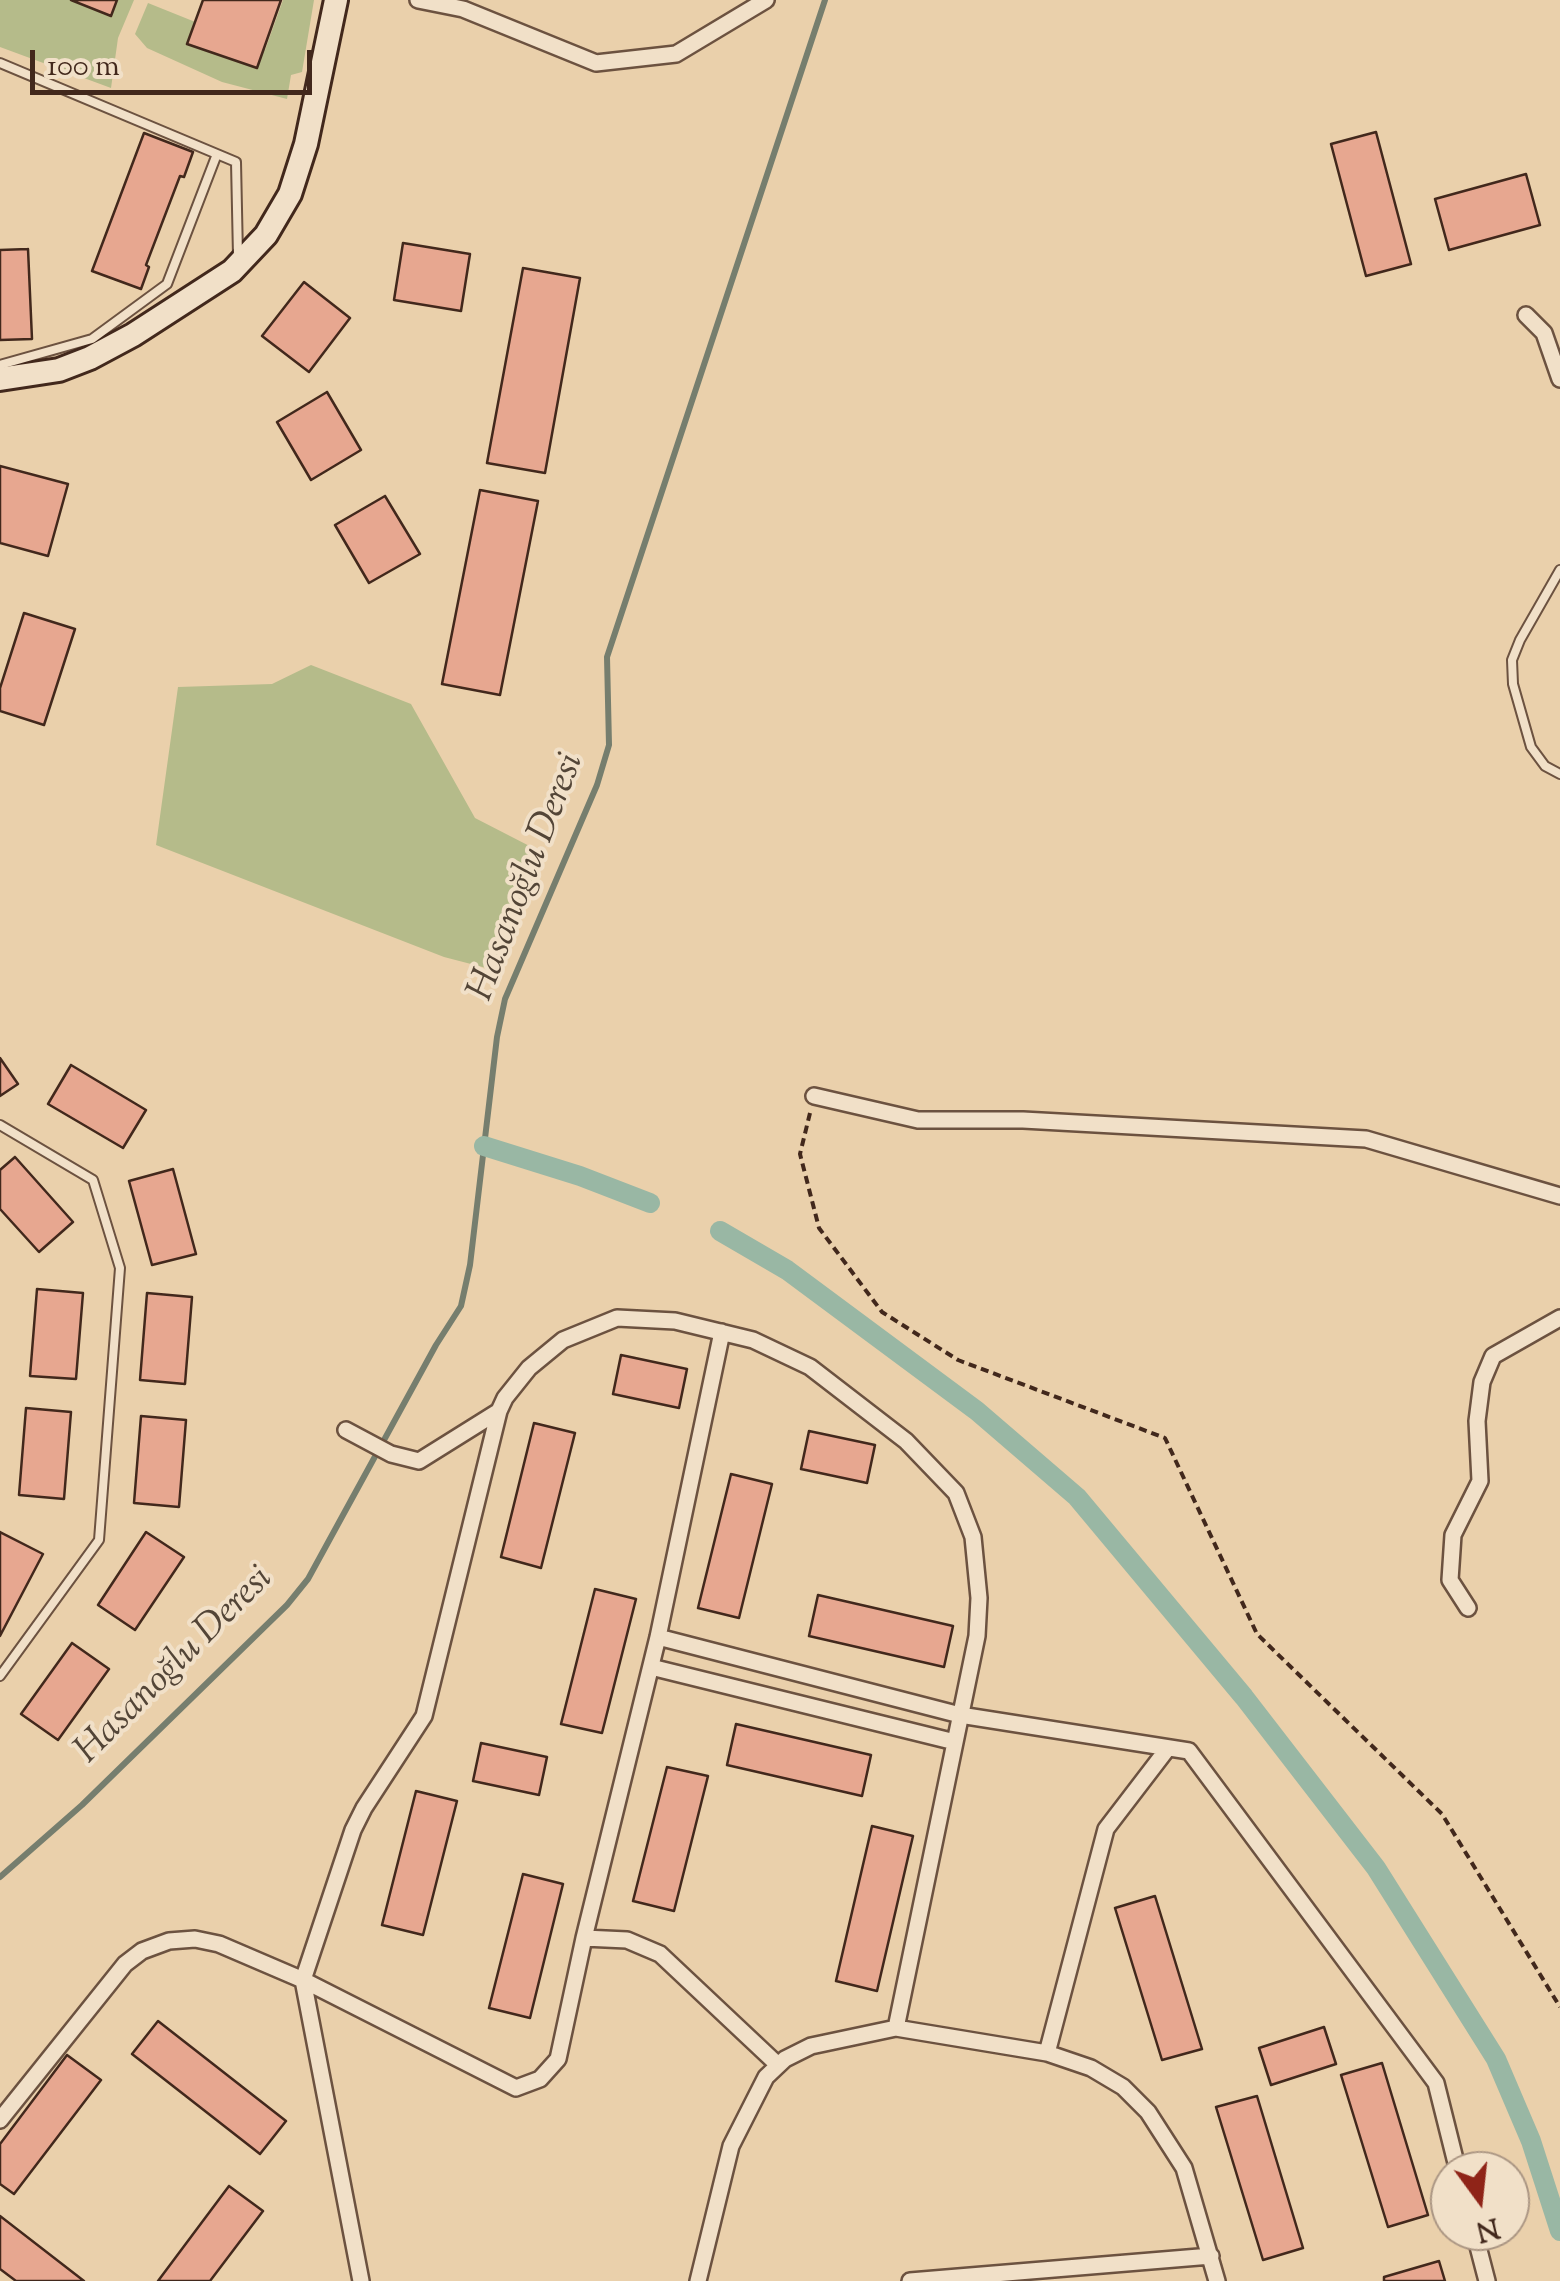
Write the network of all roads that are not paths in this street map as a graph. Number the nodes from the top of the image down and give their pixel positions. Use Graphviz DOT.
graph roads {
  1 [pos="336,0"];
  2 [pos="418,0"];
  3 [pos="766,0"];
  4 [pos="0,63"];
  5 [pos="218,154"];
  6 [pos="238,265"];
  7 [pos="1526,315"];
  8 [pos="0,365"];
  9 [pos="0,379"];
  10 [pos="1560,379"];
  11 [pos="1560,570"];
  12 [pos="1560,774"];
  13 [pos="814,1096"];
  14 [pos="0,1125"];
  15 [pos="1560,1196"];
  16 [pos="1560,1318"];
  17 [pos="722,1332"];
  18 [pos="500,1411"];
  19 [pos="346,1430"];
  20 [pos="1468,1608"];
  21 [pos="658,1637"];
  22 [pos="651,1667"];
  23 [pos="0,1676"];
  24 [pos="960,1715"];
  25 [pos="955,1742"];
  26 [pos="1168,1748"];
  27 [pos="584,1938"];
  28 [pos="303,1980"];
  29 [pos="896,2028"];
  30 [pos="1047,2053"];
  31 [pos="778,2065"];
  32 [pos="0,2120"];
  33 [pos="1453,2151"];
  34 [pos="1479,2251"];
  35 [pos="1211,2256"];
  36 [pos="360,2281"];
  37 [pos="698,2281"];
  38 [pos="910,2281"];
  39 [pos="1217,2281"];
  40 [pos="1487,2281"];
  1 -- 6 [label="street"];
  2 -- 3 [label="street"];
  4 -- 5 [label="lane"];
  5 -- 6 [label="lane"];
  5 -- 8 [label="lane"];
  6 -- 9 [label="street"];
  7 -- 10 [label="street"];
  11 -- 12 [label="lane"];
  13 -- 15 [label="street"];
  14 -- 23 [label="lane"];
  16 -- 20 [label="street"];
  17 -- 18 [label="street"];
  17 -- 21 [label="street"];
  17 -- 24 [label="street"];
  18 -- 19 [label="street"];
  18 -- 28 [label="street"];
  21 -- 22 [label="street"];
  21 -- 24 [label="street"];
  22 -- 25 [label="street"];
  22 -- 27 [label="street"];
  24 -- 25 [label="street"];
  24 -- 26 [label="street"];
  25 -- 29 [label="street"];
  26 -- 30 [label="street"];
  26 -- 33 [label="street"];
  27 -- 28 [label="street"];
  27 -- 31 [label="street"];
  28 -- 32 [label="street"];
  28 -- 36 [label="street"];
  29 -- 30 [label="street"];
  29 -- 31 [label="street"];
  30 -- 35 [label="street"];
  31 -- 37 [label="street"];
  34 -- 40 [label="street"];
  35 -- 38 [label="street"];
  35 -- 39 [label="street"];
}
